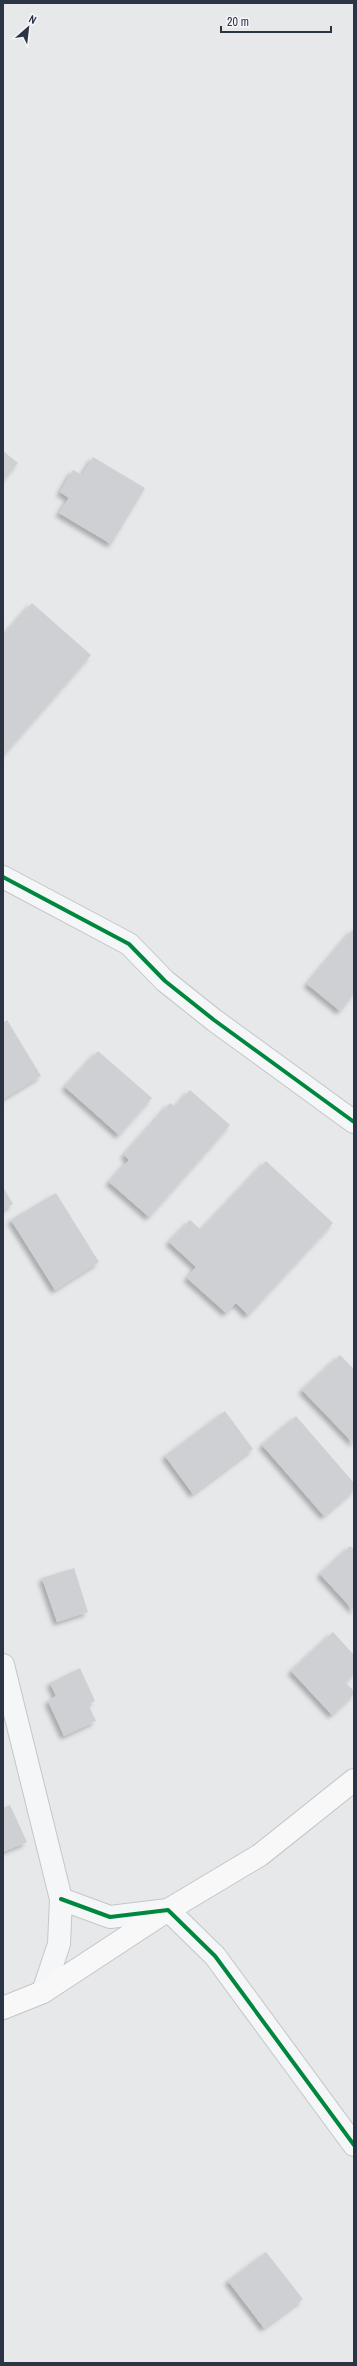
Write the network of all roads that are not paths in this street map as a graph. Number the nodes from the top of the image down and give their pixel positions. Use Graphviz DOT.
graph roads {
  1 [pos="3,877"];
  2 [pos="354,1122"];
  3 [pos="3,1666"];
  4 [pos="354,1780"];
  5 [pos="61,1899"];
  6 [pos="168,1910"];
  7 [pos="44,1992"];
  8 [pos="3,2008"];
  9 [pos="354,2145"];
  1 -- 2 [label="street"];
  3 -- 5 [label="street"];
  4 -- 6 [label="main road"];
  5 -- 6 [label="street"];
  5 -- 7 [label="street"];
  6 -- 7 [label="main road"];
  6 -- 9 [label="street"];
  7 -- 8 [label="main road"];
}
